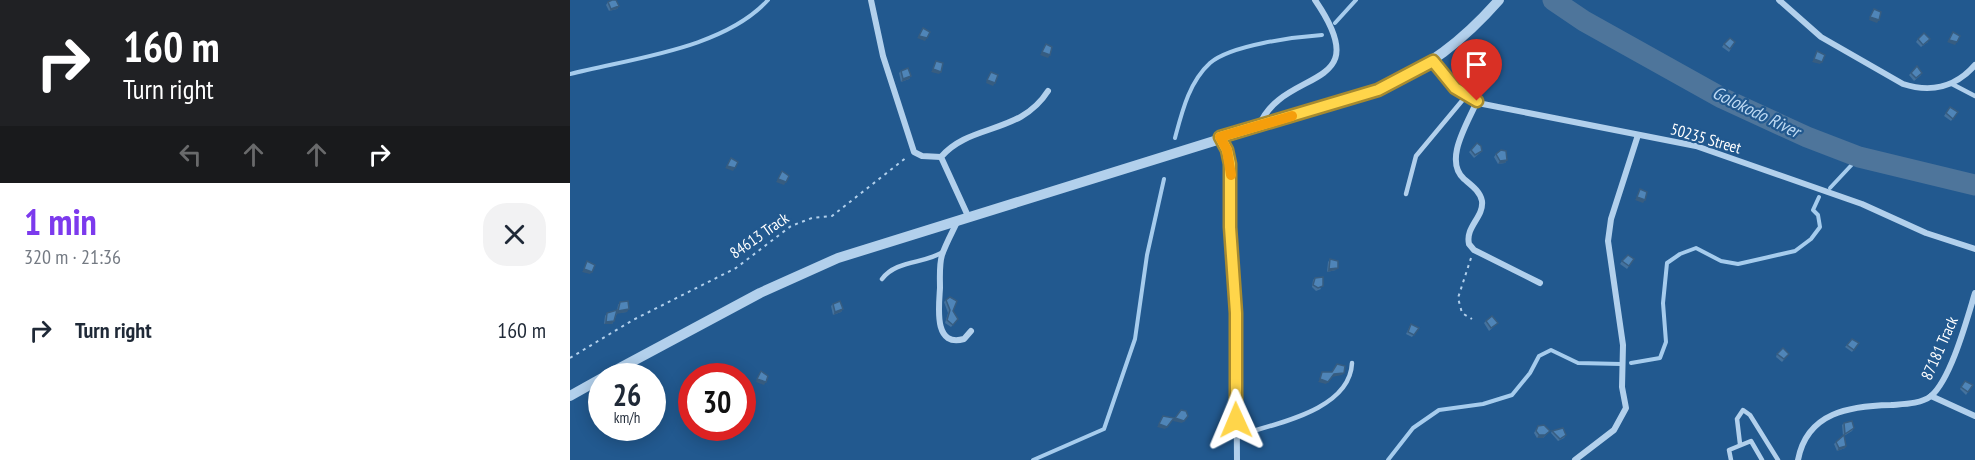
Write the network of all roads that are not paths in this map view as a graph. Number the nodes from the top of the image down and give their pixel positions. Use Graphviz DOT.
graph roads {
  1 [pos="871,0"];
  2 [pos="1315,0"];
  3 [pos="1779,0"];
  4 [pos="1498,1"];
  5 [pos="1433,61"];
  6 [pos="1975,65"];
  7 [pos="1952,84"];
  8 [pos="1048,91"];
  9 [pos="1466,96"];
  10 [pos="1975,96"];
  11 [pos="1477,101"];
  12 [pos="1259,126"];
  13 [pos="1638,135"];
  14 [pos="1220,137"];
  15 [pos="941,156"];
  16 [pos="1406,194"];
  17 [pos="963,218"];
  18 [pos="1975,249"];
  19 [pos="944,251"];
  20 [pos="882,279"];
  21 [pos="1540,284"];
  22 [pos="1975,293"];
  23 [pos="971,331"];
  24 [pos="630,363"];
  25 [pos="1352,363"];
  26 [pos="588,386"];
  27 [pos="570,396"];
  28 [pos="1931,396"];
  29 [pos="1975,416"];
  30 [pos="1236,436"];
  31 [pos="1740,444"];
  32 [pos="1237,460"];
  33 [pos="1575,460"];
  34 [pos="1731,460"];
  35 [pos="1762,460"];
  36 [pos="1778,460"];
  37 [pos="1798,460"];
  1 -- 15 [label="street"];
  2 -- 12 [label="street"];
  3 -- 7 [label="street"];
  4 -- 5 [label="street"];
  5 -- 9 [label="street, 50235 Street"];
  5 -- 12 [label="street"];
  6 -- 7 [label="street"];
  7 -- 10 [label="lane"];
  8 -- 15 [label="street"];
  9 -- 11 [label="street, 50235 Street"];
  9 -- 16 [label="lane"];
  11 -- 13 [label="street, 50235 Street"];
  11 -- 21 [label="street"];
  12 -- 14 [label="street"];
  13 -- 18 [label="street, 50235 Street"];
  13 -- 33 [label="street"];
  14 -- 17 [label="street"];
  14 -- 30 [label="street"];
  15 -- 17 [label="street"];
  17 -- 19 [label="street"];
  17 -- 24 [label="street"];
  19 -- 20 [label="lane"];
  19 -- 23 [label="street"];
  22 -- 28 [label="street, 87181 Track"];
  25 -- 30 [label="lane"];
  26 -- 27 [label="street"];
  28 -- 29 [label="street"];
  28 -- 37 [label="street, 87181 Track"];
  30 -- 32 [label="street"];
  31 -- 34 [label="lane"];
  31 -- 35 [label="lane"];
  31 -- 36 [label="lane"];
}
